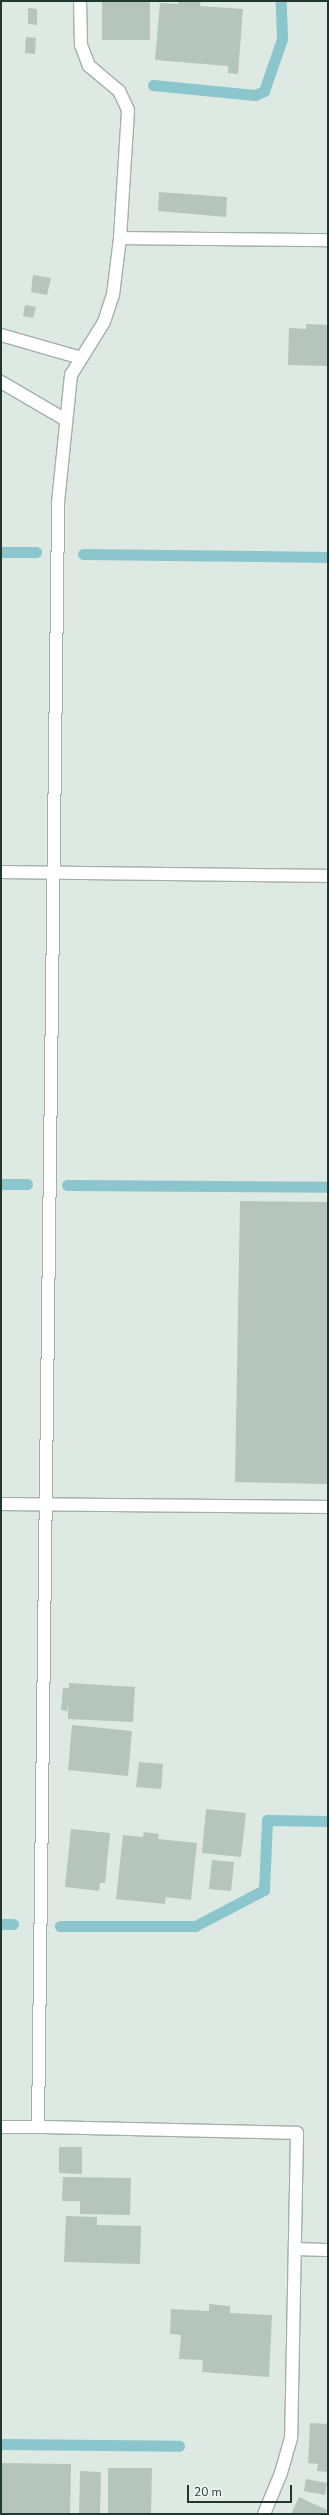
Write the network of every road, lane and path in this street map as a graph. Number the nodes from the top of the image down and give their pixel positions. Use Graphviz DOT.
graph roads {
  1 [pos="80,1"];
  2 [pos="120,238"];
  3 [pos="328,240"];
  4 [pos="1,335"];
  5 [pos="81,358"];
  6 [pos="1,382"];
  7 [pos="66,420"];
  8 [pos="1,872"];
  9 [pos="52,873"];
  10 [pos="328,876"];
  11 [pos="1,1504"];
  12 [pos="45,1505"];
  13 [pos="328,1507"];
  14 [pos="1,2127"];
  15 [pos="38,2127"];
  16 [pos="295,2249"];
  17 [pos="328,2250"];
  18 [pos="264,2514"];
  1 -- 2 [label="street"];
  2 -- 3 [label="street"];
  2 -- 5 [label="street"];
  4 -- 5 [label="street"];
  5 -- 7 [label="street"];
  6 -- 7 [label="street"];
  7 -- 9 [label="street"];
  8 -- 9 [label="street"];
  9 -- 10 [label="street"];
  9 -- 12 [label="street"];
  11 -- 12 [label="street"];
  12 -- 13 [label="street"];
  12 -- 15 [label="street"];
  14 -- 15 [label="street"];
  15 -- 16 [label="street"];
  16 -- 17 [label="street"];
  16 -- 18 [label="street"];
}
